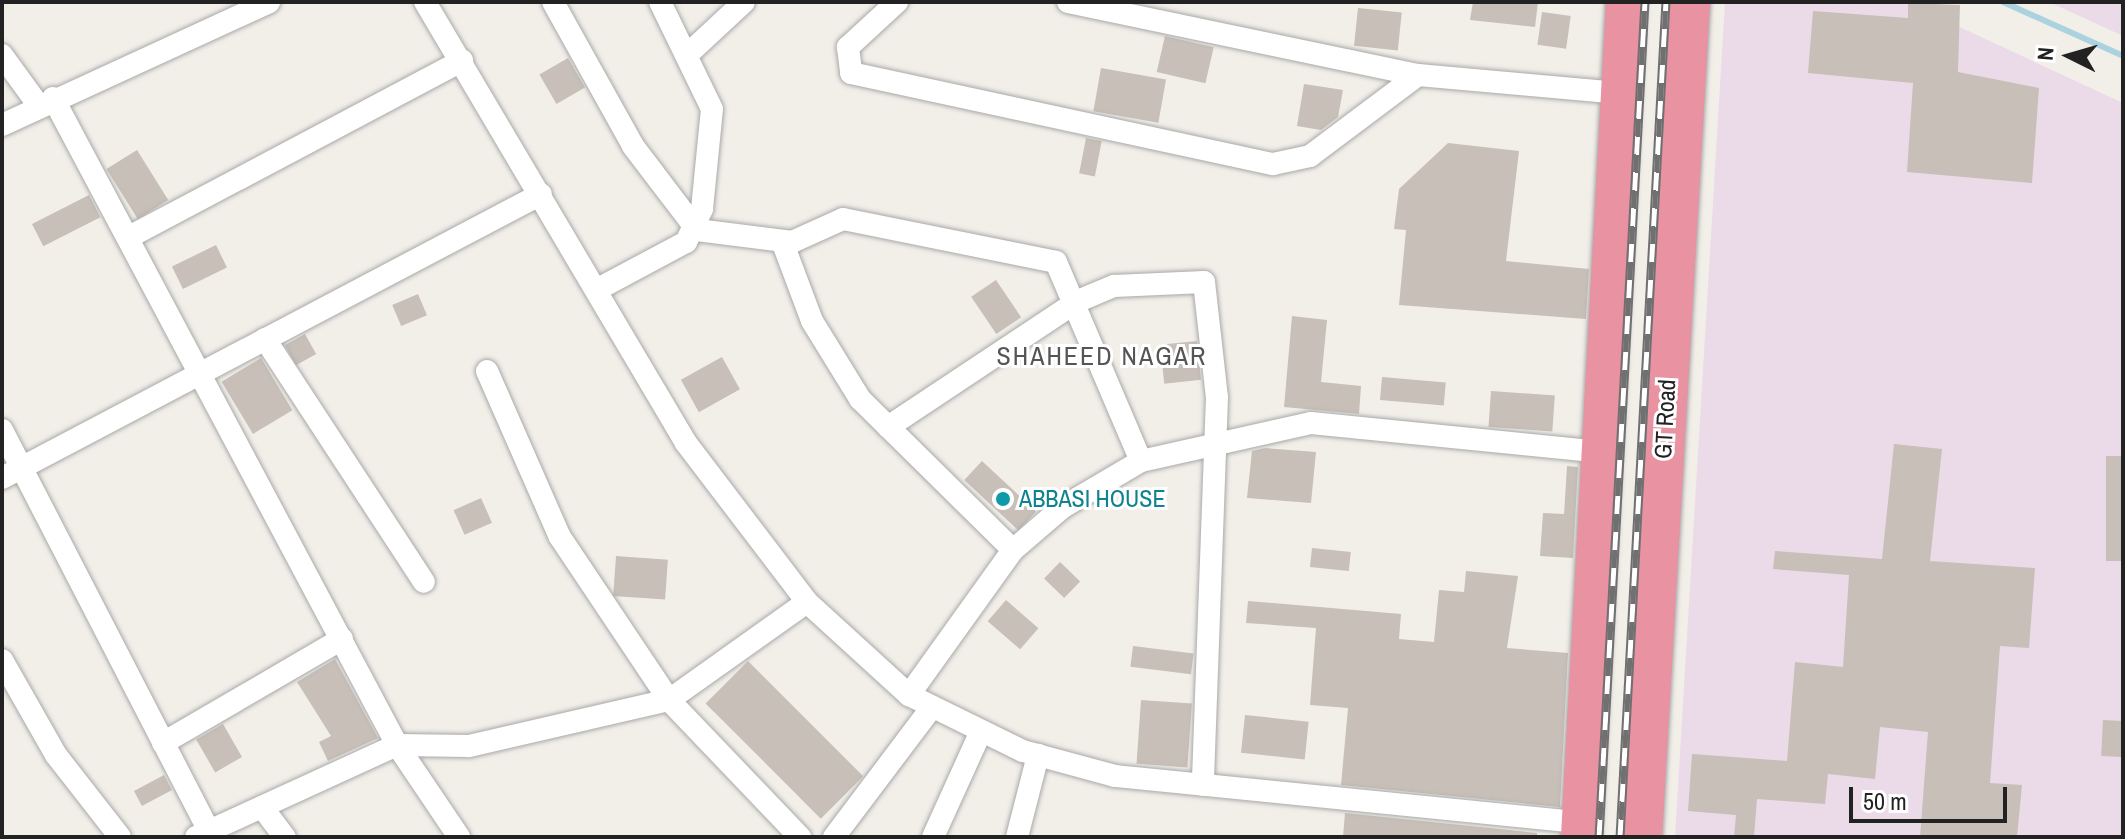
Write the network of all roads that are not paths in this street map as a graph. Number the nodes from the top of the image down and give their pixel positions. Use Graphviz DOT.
graph roads {
  1 [pos="269,2"];
  2 [pos="425,2"];
  3 [pos="553,2"];
  4 [pos="660,2"];
  5 [pos="744,2"];
  6 [pos="897,2"];
  7 [pos="1068,2"];
  8 [pos="1626,2"];
  9 [pos="1690,2"];
  10 [pos="688,54"];
  11 [pos="2,55"];
  12 [pos="462,61"];
  13 [pos="1418,75"];
  14 [pos="1621,93"];
  15 [pos="46,102"];
  16 [pos="2,125"];
  17 [pos="541,194"];
  18 [pos="697,230"];
  19 [pos="129,237"];
  20 [pos="782,241"];
  21 [pos="598,289"];
  22 [pos="1078,301"];
  23 [pos="265,339"];
  24 [pos="201,371"];
  25 [pos="487,371"];
  26 [pos="888,427"];
  27 [pos="2,430"];
  28 [pos="1216,440"];
  29 [pos="1601,452"];
  30 [pos="1141,461"];
  31 [pos="23,467"];
  32 [pos="2,478"];
  33 [pos="1013,550"];
  34 [pos="424,582"];
  35 [pos="807,602"];
  36 [pos="342,639"];
  37 [pos="2,660"];
  38 [pos="909,695"];
  39 [pos="669,700"];
  40 [pos="932,707"];
  41 [pos="981,731"];
  42 [pos="163,743"];
  43 [pos="397,745"];
  44 [pos="1038,755"];
  45 [pos="1203,785"];
  46 [pos="262,807"];
  47 [pos="1581,830"];
  48 [pos="202,834"];
  49 [pos="120,837"];
  50 [pos="285,837"];
  51 [pos="459,837"];
  52 [pos="800,837"];
  53 [pos="834,837"];
  54 [pos="933,837"];
  55 [pos="1017,837"];
  56 [pos="1642,837"];
  1 -- 15 [label="street"];
  2 -- 12 [label="street"];
  3 -- 18 [label="street"];
  4 -- 10 [label="street"];
  5 -- 10 [label="street"];
  6 -- 13 [label="street"];
  7 -- 13 [label="street"];
  8 -- 14 [label="highway"];
  9 -- 56 [label="highway, GT Road"];
  10 -- 18 [label="street"];
  11 -- 15 [label="street"];
  12 -- 17 [label="street"];
  12 -- 19 [label="street"];
  13 -- 14 [label="street"];
  14 -- 29 [label="highway"];
  15 -- 16 [label="street"];
  15 -- 19 [label="street"];
  17 -- 21 [label="street"];
  17 -- 23 [label="street"];
  18 -- 20 [label="street"];
  18 -- 21 [label="street"];
  19 -- 24 [label="street"];
  20 -- 22 [label="street"];
  20 -- 26 [label="street"];
  21 -- 35 [label="street"];
  22 -- 26 [label="street"];
  22 -- 28 [label="street"];
  22 -- 30 [label="street"];
  23 -- 24 [label="street"];
  23 -- 34 [label="street"];
  24 -- 31 [label="street"];
  24 -- 36 [label="street"];
  25 -- 39 [label="street"];
  26 -- 33 [label="street"];
  27 -- 31 [label="street"];
  28 -- 29 [label="street"];
  28 -- 30 [label="street"];
  28 -- 45 [label="street"];
  29 -- 47 [label="highway"];
  30 -- 33 [label="street"];
  31 -- 32 [label="street"];
  31 -- 42 [label="street"];
  33 -- 38 [label="street"];
  35 -- 38 [label="street"];
  35 -- 39 [label="street"];
  36 -- 42 [label="street"];
  36 -- 43 [label="street"];
  37 -- 49 [label="street"];
  38 -- 40 [label="street"];
  39 -- 43 [label="street"];
  39 -- 52 [label="street"];
  40 -- 41 [label="street"];
  40 -- 53 [label="street"];
  41 -- 44 [label="street"];
  41 -- 54 [label="street"];
  42 -- 48 [label="street"];
  43 -- 46 [label="street"];
  43 -- 51 [label="street"];
  44 -- 45 [label="street"];
  44 -- 55 [label="street"];
  45 -- 47 [label="street"];
  46 -- 48 [label="street"];
  46 -- 50 [label="street"];
}
